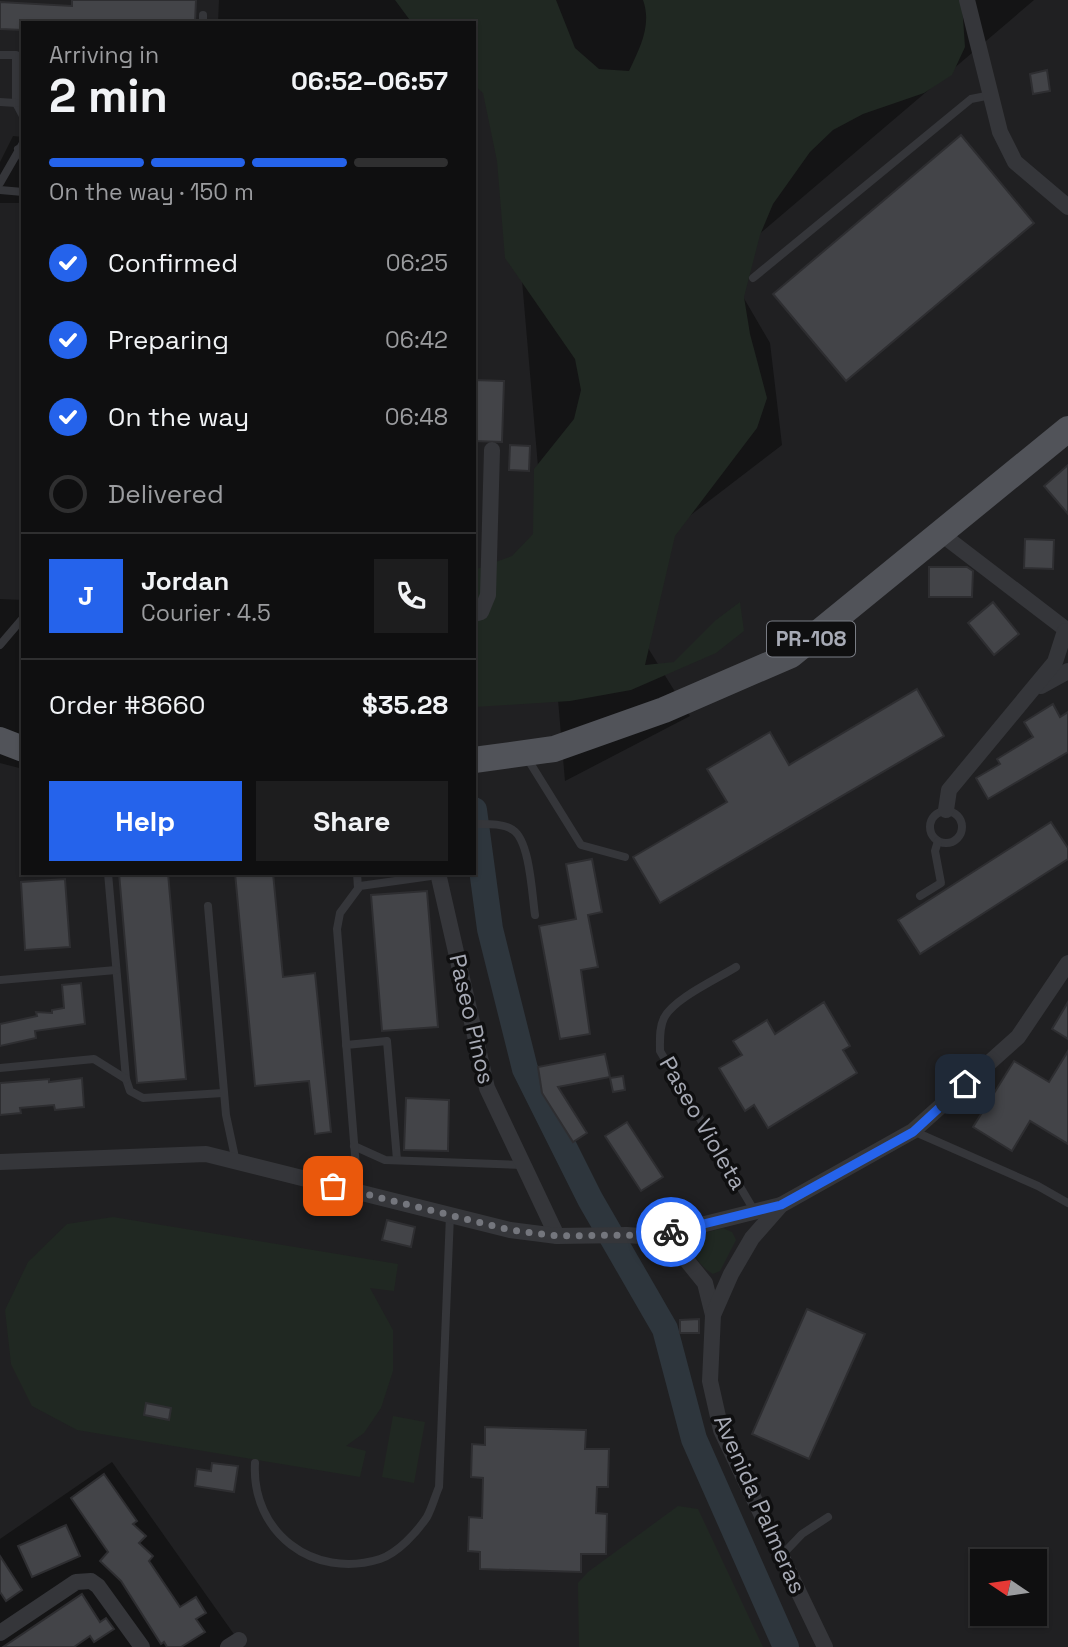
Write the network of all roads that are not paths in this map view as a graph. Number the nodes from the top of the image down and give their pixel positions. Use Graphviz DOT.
graph roads {
  1 [pos="967,0"];
  2 [pos="0,55"];
  3 [pos="991,95"];
  4 [pos="0,102"];
  5 [pos="16,103"];
  6 [pos="21,112"];
  7 [pos="20,146"];
  8 [pos="0,183"];
  9 [pos="0,190"];
  10 [pos="21,192"];
  11 [pos="1068,207"];
  12 [pos="753,278"];
  13 [pos="1068,429"];
  14 [pos="492,450"];
  15 [pos="940,533"];
  16 [pos="476,613"];
  17 [pos="21,620"];
  18 [pos="1067,631"];
  19 [pos="0,645"];
  20 [pos="1068,671"];
  21 [pos="1032,691"];
  22 [pos="0,740"];
  23 [pos="21,748"];
  24 [pos="513,755"];
  25 [pos="476,760"];
  26 [pos="946,810"];
  27 [pos="476,824"];
  28 [pos="938,841"];
  29 [pos="625,858"];
  30 [pos="108,875"];
  31 [pos="357,875"];
  32 [pos="434,875"];
  33 [pos="438,875"];
  34 [pos="358,888"];
  35 [pos="920,896"];
  36 [pos="208,906"];
  37 [pos="535,915"];
  38 [pos="1068,963"];
  39 [pos="736,967"];
  40 [pos="116,970"];
  41 [pos="0,980"];
  42 [pos="346,1045"];
  43 [pos="0,1068"];
  44 [pos="126,1079"];
  45 [pos="223,1093"];
  46 [pos="913,1132"];
  47 [pos="354,1146"];
  48 [pos="397,1160"];
  49 [pos="0,1162"];
  50 [pos="236,1162"];
  51 [pos="524,1165"];
  52 [pos="358,1192"];
  53 [pos="1068,1203"];
  54 [pos="781,1205"];
  55 [pos="755,1212"];
  56 [pos="450,1215"];
  57 [pos="558,1236"];
  58 [pos="653,1237"];
  59 [pos="713,1315"];
  60 [pos="255,1463"];
  61 [pos="828,1517"];
  62 [pos="781,1556"];
  63 [pos="0,1633"];
  64 [pos="142,1647"];
  65 [pos="825,1647"];
  1 -- 3 [label="street"];
  2 -- 5 [label="lane"];
  3 -- 11 [label="street"];
  3 -- 12 [label="lane"];
  4 -- 5 [label="lane"];
  5 -- 6 [label="lane"];
  7 -- 8 [label="lane"];
  9 -- 10 [label="lane"];
  13 -- 15 [label="main road, PR-108"];
  14 -- 16 [label="street"];
  15 -- 18 [label="street"];
  15 -- 24 [label="main road, PR-108"];
  17 -- 19 [label="lane"];
  18 -- 21 [label="street"];
  20 -- 21 [label="street"];
  21 -- 26 [label="street"];
  22 -- 23 [label="main road"];
  24 -- 25 [label="main road, PR-108"];
  24 -- 29 [label="lane"];
  26 -- 28 [label="lane"];
  26 -- 28 [label="lane"];
  27 -- 37 [label="lane"];
  28 -- 35 [label="lane"];
  30 -- 40 [label="lane"];
  31 -- 34 [label="lane"];
  32 -- 34 [label="lane"];
  33 -- 51 [label="street, Paseo Pinos"];
  34 -- 42 [label="lane"];
  36 -- 45 [label="lane"];
  38 -- 46 [label="street, Avenida Palmeras"];
  39 -- 55 [label="lane, Paseo Violeta"];
  40 -- 41 [label="lane"];
  40 -- 44 [label="lane"];
  42 -- 47 [label="lane"];
  42 -- 48 [label="lane"];
  43 -- 44 [label="lane"];
  44 -- 45 [label="lane"];
  45 -- 50 [label="lane"];
  46 -- 53 [label="lane"];
  46 -- 54 [label="street, Avenida Palmeras"];
  47 -- 48 [label="lane"];
  47 -- 52 [label="lane"];
  48 -- 51 [label="lane"];
  49 -- 50 [label="street"];
  50 -- 52 [label="street"];
  51 -- 57 [label="street, Paseo Pinos"];
  52 -- 56 [label="street"];
  54 -- 55 [label="street"];
  54 -- 59 [label="street, Avenida Palmeras"];
  55 -- 58 [label="street"];
  56 -- 57 [label="street"];
  56 -- 60 [label="lane"];
  57 -- 58 [label="street"];
  58 -- 59 [label="street, Avenida Palmeras"];
  59 -- 62 [label="street, Avenida Palmeras"];
  61 -- 62 [label="lane"];
  62 -- 65 [label="street, Avenida Palmeras"];
  63 -- 64 [label="street"];
}
